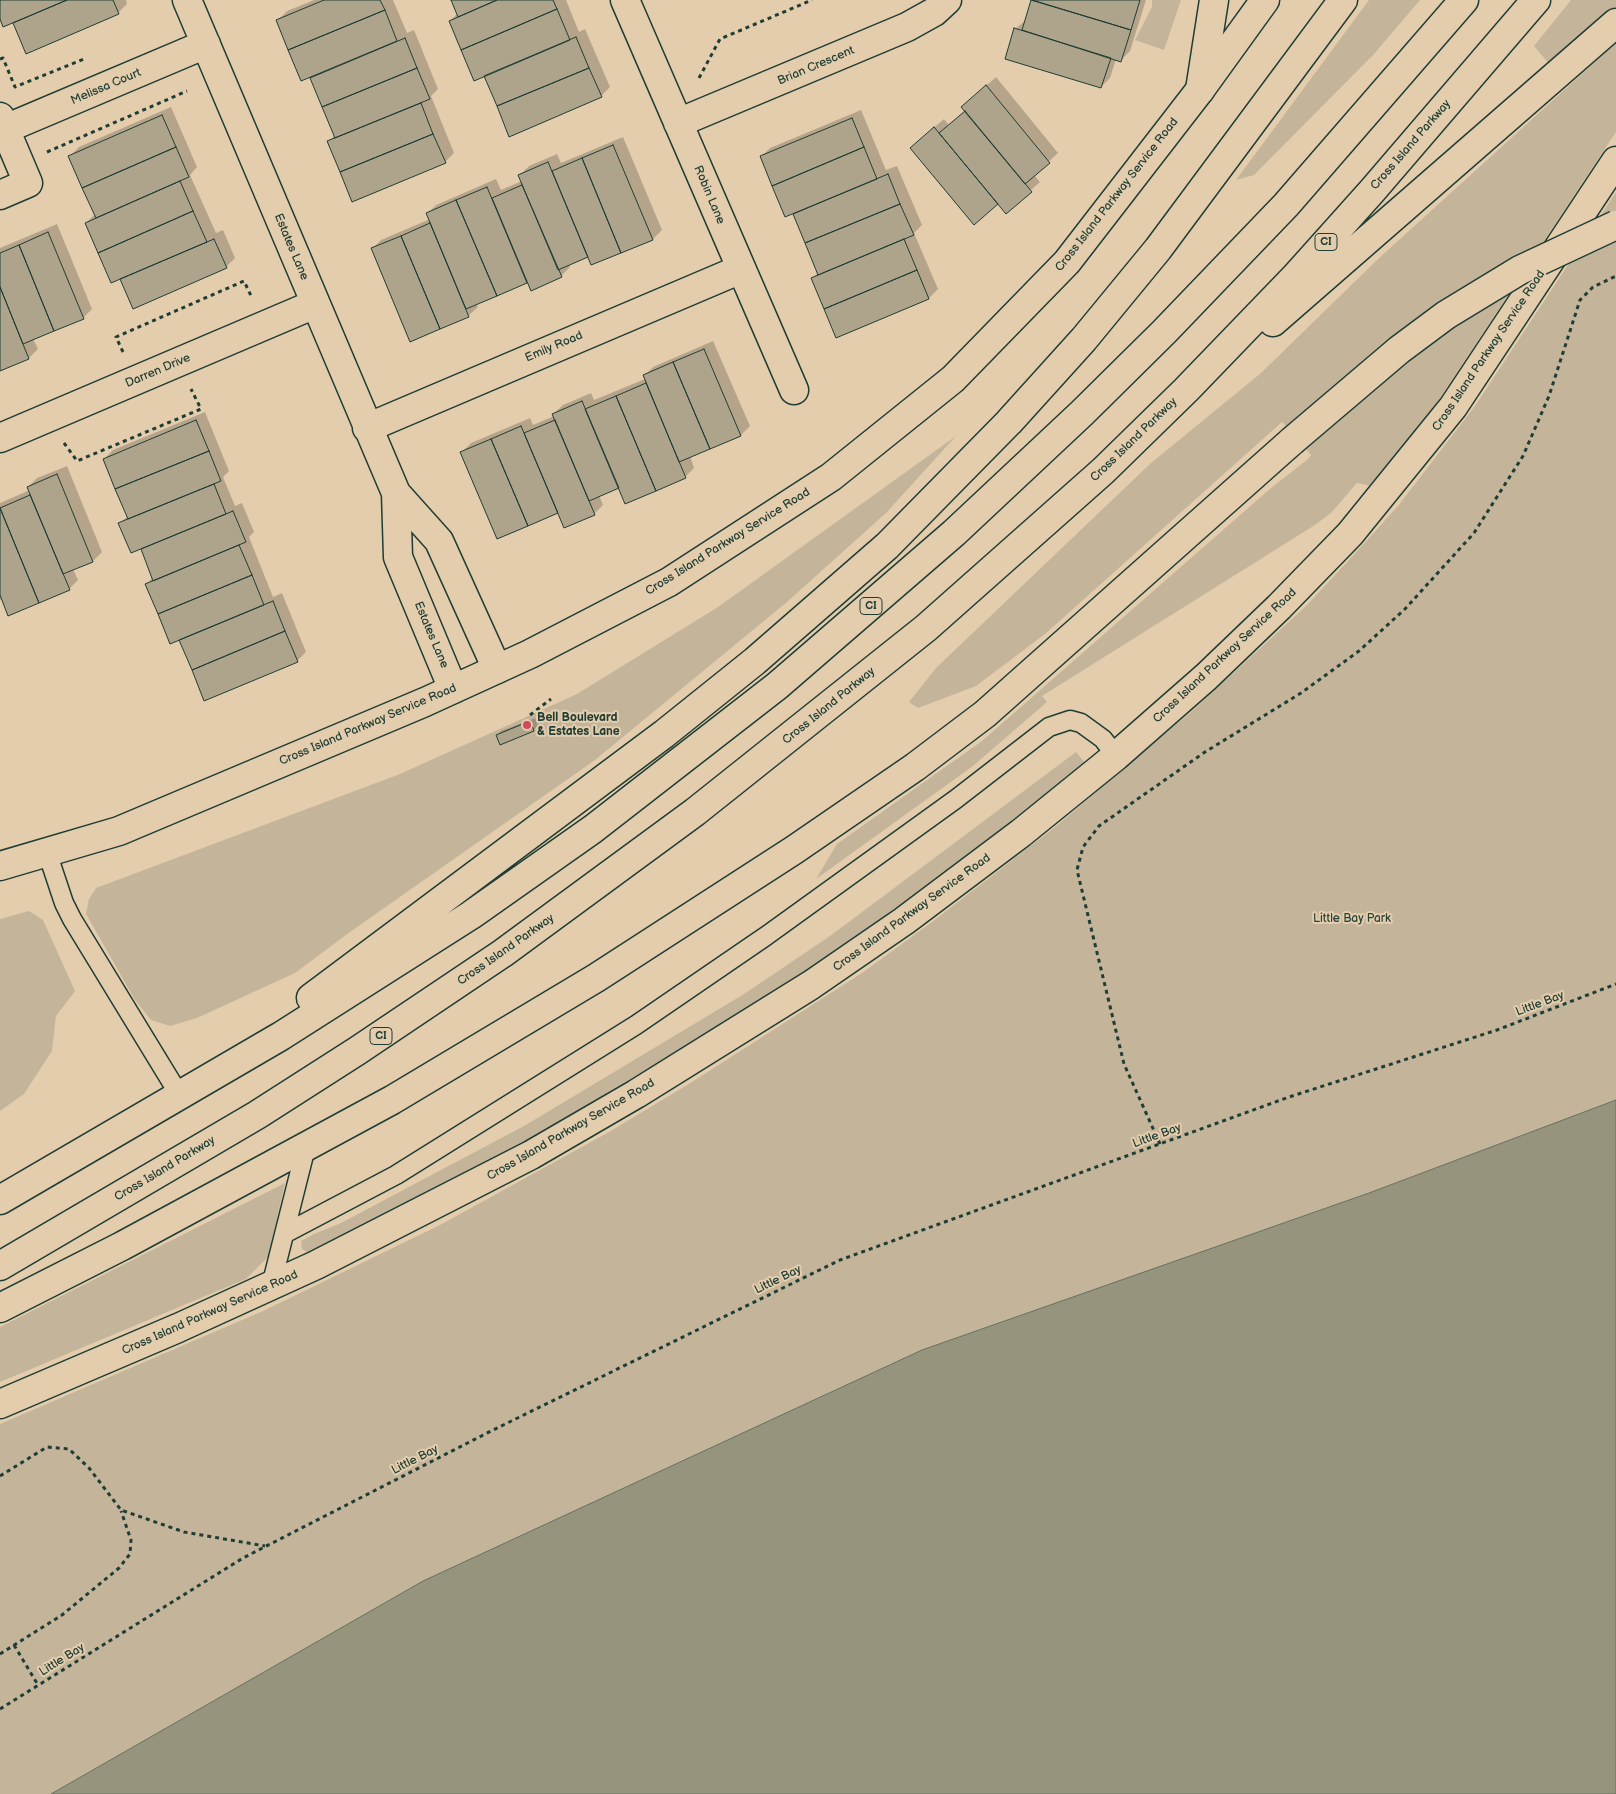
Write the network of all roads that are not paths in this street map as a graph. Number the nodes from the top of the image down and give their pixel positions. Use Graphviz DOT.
graph roads {
  1 [pos="188,0"];
  2 [pos="625,0"];
  3 [pos="948,0"];
  4 [pos="1214,0"];
  5 [pos="1264,0"];
  6 [pos="1343,0"];
  7 [pos="1464,0"];
  8 [pos="1536,0"];
  9 [pos="1616,23"];
  10 [pos="206,44"];
  11 [pos="1200,90"];
  12 [pos="3,123"];
  13 [pos="678,123"];
  14 [pos="1616,162"];
  15 [pos="0,195"];
  16 [pos="1616,225"];
  17 [pos="741,269"];
  18 [pos="315,304"];
  19 [pos="794,390"];
  20 [pos="367,428"];
  21 [pos="0,438"];
  22 [pos="1103,471"];
  23 [pos="396,494"];
  24 [pos="497,669"];
  25 [pos="453,689"];
  26 [pos="1116,756"];
  27 [pos="47,852"];
  28 [pos="0,866"];
  29 [pos="180,1096"];
  30 [pos="306,1147"];
  31 [pos="0,1200"];
  32 [pos="284,1234"];
  33 [pos="0,1266"];
  34 [pos="271,1286"];
  35 [pos="0,1308"];
  36 [pos="0,1404"];
  1 -- 10 [label="main road, Estates Lane"];
  2 -- 13 [label="main road, Robin Lane"];
  3 -- 13 [label="main road, Brian Crescent"];
  4 -- 11 [label="main road"];
  5 -- 11 [label="main road, Cross Island Parkway Service Road"];
  6 -- 29 [label="main road"];
  7 -- 29 [label="main road, CI"];
  8 -- 22 [label="main road, Cross Island Parkway / CI"];
  9 -- 22 [label="main road"];
  10 -- 12 [label="main road, Melissa Court"];
  10 -- 18 [label="main road, Estates Lane"];
  11 -- 24 [label="main road, Cross Island Parkway Service Road"];
  12 -- 15 [label="main road, Melissa Court"];
  13 -- 17 [label="main road, Robin Lane"];
  14 -- 26 [label="main road, Cross Island Parkway Service Road"];
  16 -- 30 [label="main road, bridge"];
  17 -- 19 [label="main road, Robin Lane"];
  17 -- 20 [label="main road, Emily Road"];
  18 -- 20 [label="main road, Estates Lane"];
  18 -- 21 [label="main road, Darren Drive"];
  20 -- 23 [label="main road, Estates Lane"];
  22 -- 33 [label="main road, Cross Island Parkway / CI"];
  23 -- 24 [label="main road, Estates Lane"];
  23 -- 25 [label="main road, Estates Lane"];
  24 -- 25 [label="main road, Cross Island Parkway Service Road"];
  25 -- 27 [label="main road, Cross Island Parkway Service Road"];
  26 -- 32 [label="lane"];
  26 -- 34 [label="main road, Cross Island Parkway Service Road"];
  27 -- 28 [label="main road, Cross Island Parkway Service Road"];
  27 -- 29 [label="lane"];
  29 -- 31 [label="main road, CI"];
  30 -- 32 [label="lane"];
  30 -- 35 [label="main road"];
  32 -- 34 [label="lane"];
  34 -- 36 [label="main road, Cross Island Parkway Service Road"];
}
